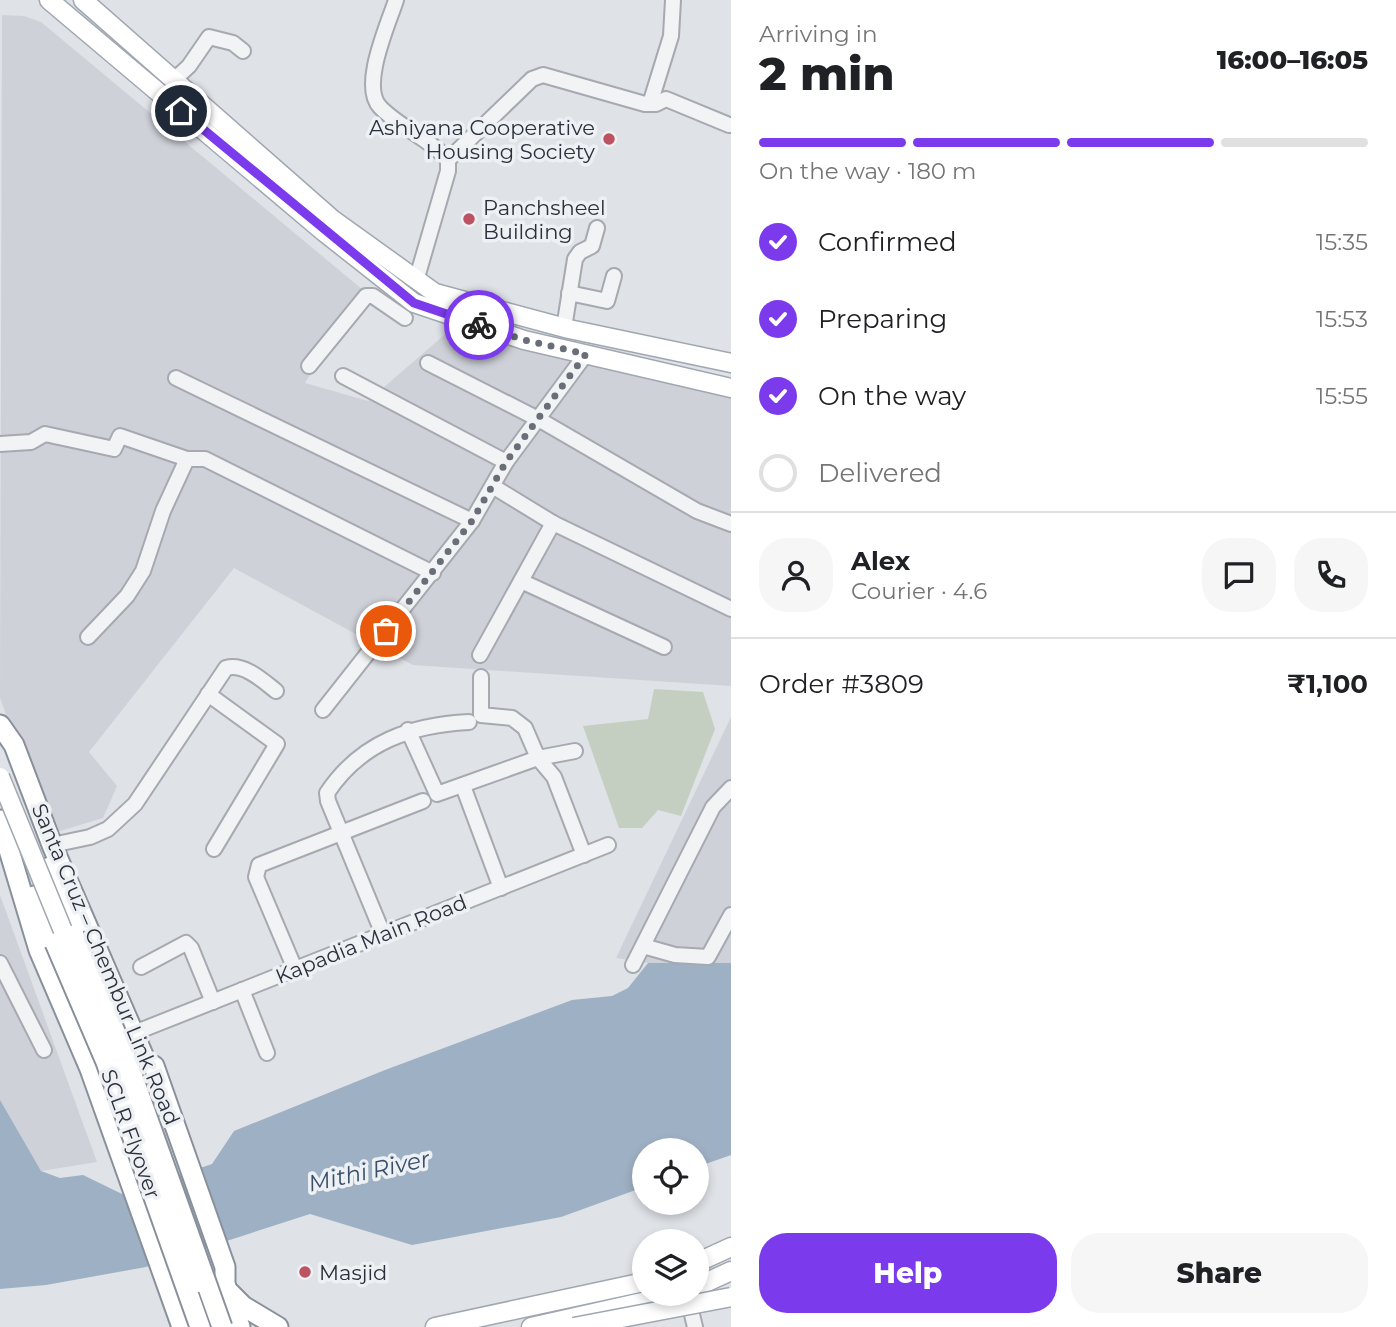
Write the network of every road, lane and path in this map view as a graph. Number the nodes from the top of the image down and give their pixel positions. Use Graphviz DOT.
graph roads {
  1 [pos="49,0"];
  2 [pos="83,0"];
  3 [pos="396,0"];
  4 [pos="673,0"];
  5 [pos="243,51"];
  6 [pos="174,80"];
  7 [pos="194,98"];
  8 [pos="650,104"];
  9 [pos="181,111"];
  10 [pos="729,125"];
  11 [pos="448,160"];
  12 [pos="597,228"];
  13 [pos="614,276"];
  14 [pos="416,281"];
  15 [pos="400,292"];
  16 [pos="569,293"];
  17 [pos="384,304"];
  18 [pos="405,318"];
  19 [pos="564,328"];
  20 [pos="586,354"];
  21 [pos="428,363"];
  22 [pos="731,363"];
  23 [pos="309,366"];
  24 [pos="343,376"];
  25 [pos="176,378"];
  26 [pos="731,388"];
  27 [pos="540,420"];
  28 [pos="0,444"];
  29 [pos="187,459"];
  30 [pos="506,462"];
  31 [pos="494,487"];
  32 [pos="472,521"];
  33 [pos="553,523"];
  34 [pos="731,524"];
  35 [pos="433,573"];
  36 [pos="521,582"];
  37 [pos="731,609"];
  38 [pos="88,637"];
  39 [pos="664,647"];
  40 [pos="480,655"];
  41 [pos="481,677"];
  42 [pos="276,691"];
  43 [pos="208,695"];
  44 [pos="323,710"];
  45 [pos="469,722"];
  46 [pos="0,724"];
  47 [pos="408,730"];
  48 [pos="0,732"];
  49 [pos="575,751"];
  50 [pos="538,758"];
  51 [pos="0,777"];
  52 [pos="463,786"];
  53 [pos="731,788"];
  54 [pos="423,801"];
  55 [pos="1,823"];
  56 [pos="342,832"];
  57 [pos="52,845"];
  58 [pos="608,845"];
  59 [pos="214,849"];
  60 [pos="584,855"];
  61 [pos="502,888"];
  62 [pos="731,915"];
  63 [pos="383,934"];
  64 [pos="643,946"];
  65 [pos="0,963"];
  66 [pos="634,965"];
  67 [pos="141,967"];
  68 [pos="295,969"];
  69 [pos="242,990"];
  70 [pos="213,1002"];
  71 [pos="134,1033"];
  72 [pos="44,1050"];
  73 [pos="267,1053"];
  74 [pos="146,1062"];
  75 [pos="94,1082"];
  76 [pos="731,1247"];
  77 [pos="709,1257"];
  78 [pos="731,1271"];
  79 [pos="223,1278"];
  80 [pos="709,1281"];
  81 [pos="632,1285"];
  82 [pos="731,1297"];
  83 [pos="632,1304"];
  84 [pos="690,1306"];
  85 [pos="468,1324"];
  86 [pos="182,1327"];
  87 [pos="200,1327"];
  88 [pos="222,1327"];
  89 [pos="234,1327"];
  90 [pos="240,1327"];
  91 [pos="278,1327"];
  92 [pos="435,1327"];
  93 [pos="531,1327"];
  94 [pos="573,1327"];
  95 [pos="695,1327"];
  1 -- 9 [label="main road"];
  2 -- 6 [label="main road"];
  3 -- 11 [label="street"];
  4 -- 8 [label="street"];
  5 -- 6 [label="street"];
  6 -- 7 [label="main road"];
  7 -- 9 [label="main road"];
  7 -- 14 [label="main road"];
  8 -- 10 [label="street"];
  8 -- 11 [label="street"];
  9 -- 15 [label="main road"];
  11 -- 14 [label="street"];
  12 -- 16 [label="street"];
  13 -- 16 [label="street"];
  14 -- 19 [label="main road"];
  15 -- 17 [label="street"];
  15 -- 20 [label="main road"];
  16 -- 19 [label="street"];
  17 -- 18 [label="street"];
  17 -- 23 [label="street"];
  19 -- 22 [label="main road"];
  20 -- 26 [label="main road"];
  20 -- 27 [label="street"];
  21 -- 27 [label="street"];
  24 -- 30 [label="street"];
  25 -- 32 [label="street"];
  27 -- 30 [label="street"];
  27 -- 34 [label="street"];
  28 -- 29 [label="street"];
  29 -- 35 [label="street"];
  29 -- 38 [label="street"];
  30 -- 31 [label="street"];
  31 -- 32 [label="street"];
  31 -- 33 [label="street"];
  32 -- 35 [label="street"];
  33 -- 36 [label="street"];
  33 -- 37 [label="street"];
  35 -- 44 [label="street"];
  36 -- 39 [label="street"];
  36 -- 40 [label="street"];
  41 -- 50 [label="street"];
  42 -- 43 [label="street"];
  43 -- 57 [label="street"];
  43 -- 59 [label="street"];
  45 -- 47 [label="street"];
  46 -- 57 [label="highway, Santa Cruz – Chembur Link Road"];
  47 -- 52 [label="street"];
  47 -- 56 [label="street"];
  48 -- 88 [label="highway, bridge"];
  49 -- 50 [label="street"];
  50 -- 52 [label="street"];
  50 -- 60 [label="street"];
  51 -- 89 [label="main road, bridge"];
  52 -- 61 [label="street"];
  53 -- 64 [label="street"];
  54 -- 56 [label="street"];
  55 -- 75 [label="highway, Santa Cruz – Chembur Link Road"];
  55 -- 87 [label="highway, SCLR Flyover, bridge"];
  56 -- 63 [label="street"];
  56 -- 68 [label="street"];
  57 -- 71 [label="highway, Santa Cruz – Chembur Link Road"];
  58 -- 60 [label="street, Kapadia Main Road"];
  60 -- 61 [label="street, Kapadia Main Road"];
  61 -- 63 [label="street, Kapadia Main Road"];
  62 -- 64 [label="street"];
  63 -- 68 [label="street, Kapadia Main Road"];
  64 -- 66 [label="street"];
  65 -- 72 [label="street"];
  67 -- 70 [label="street"];
  68 -- 69 [label="street, Kapadia Main Road"];
  69 -- 70 [label="street, Kapadia Main Road"];
  69 -- 73 [label="street"];
  70 -- 71 [label="street, Kapadia Main Road"];
  71 -- 74 [label="highway, Santa Cruz – Chembur Link Road"];
  74 -- 75 [label="highway"];
  74 -- 79 [label="highway, Santa Cruz – Chembur Link Road"];
  75 -- 86 [label="highway, Santa Cruz – Chembur Link Road"];
  76 -- 77 [label="main road"];
  78 -- 80 [label="main road"];
  79 -- 90 [label="highway, Santa Cruz – Chembur Link Road"];
  79 -- 91 [label="highway"];
  81 -- 85 [label="main road"];
  82 -- 94 [label="main road, bridge"];
  83 -- 93 [label="main road"];
  84 -- 95 [label="street"];
  85 -- 92 [label="main road"];
}
